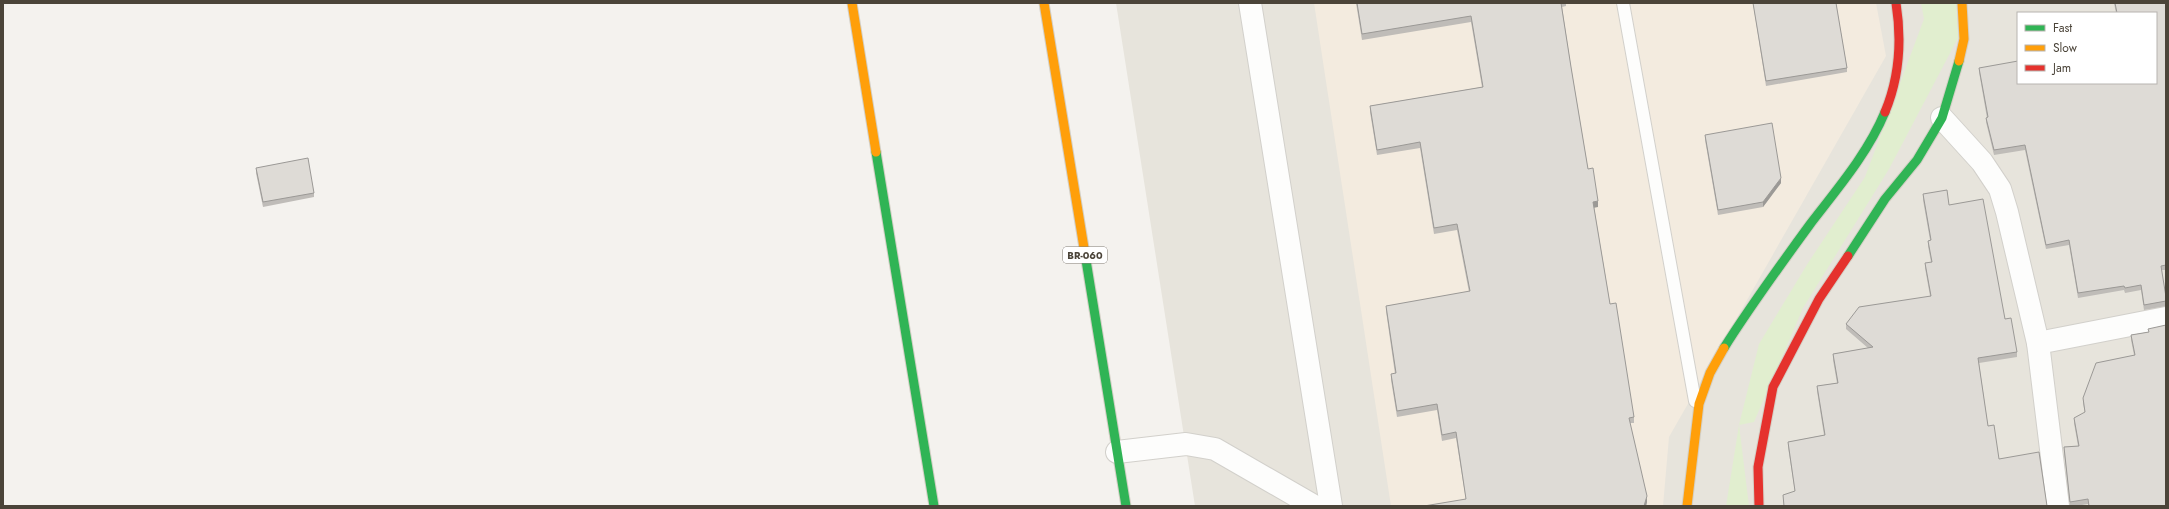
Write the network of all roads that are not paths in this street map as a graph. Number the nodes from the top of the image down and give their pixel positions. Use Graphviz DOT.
graph roads {
  1 [pos="852,3"];
  2 [pos="1250,3"];
  3 [pos="1623,3"];
  4 [pos="1896,3"];
  5 [pos="1962,3"];
  6 [pos="1048,4"];
  7 [pos="1942,118"];
  8 [pos="2166,318"];
  9 [pos="2038,343"];
  10 [pos="1696,410"];
  11 [pos="1117,452"];
  12 [pos="934,506"];
  13 [pos="1126,506"];
  14 [pos="1314,506"];
  15 [pos="1331,506"];
  16 [pos="1687,506"];
  17 [pos="1759,506"];
  18 [pos="2058,506"];
  1 -- 12 [label="main road"];
  2 -- 15 [label="street"];
  3 -- 10 [label="lane"];
  4 -- 10 [label="main road"];
  5 -- 7 [label="main road"];
  6 -- 11 [label="main road, BR-060"];
  7 -- 9 [label="street"];
  7 -- 17 [label="main road"];
  8 -- 9 [label="street"];
  9 -- 18 [label="street"];
  10 -- 16 [label="main road"];
  11 -- 13 [label="main road, BR-060"];
  11 -- 14 [label="street"];
}
